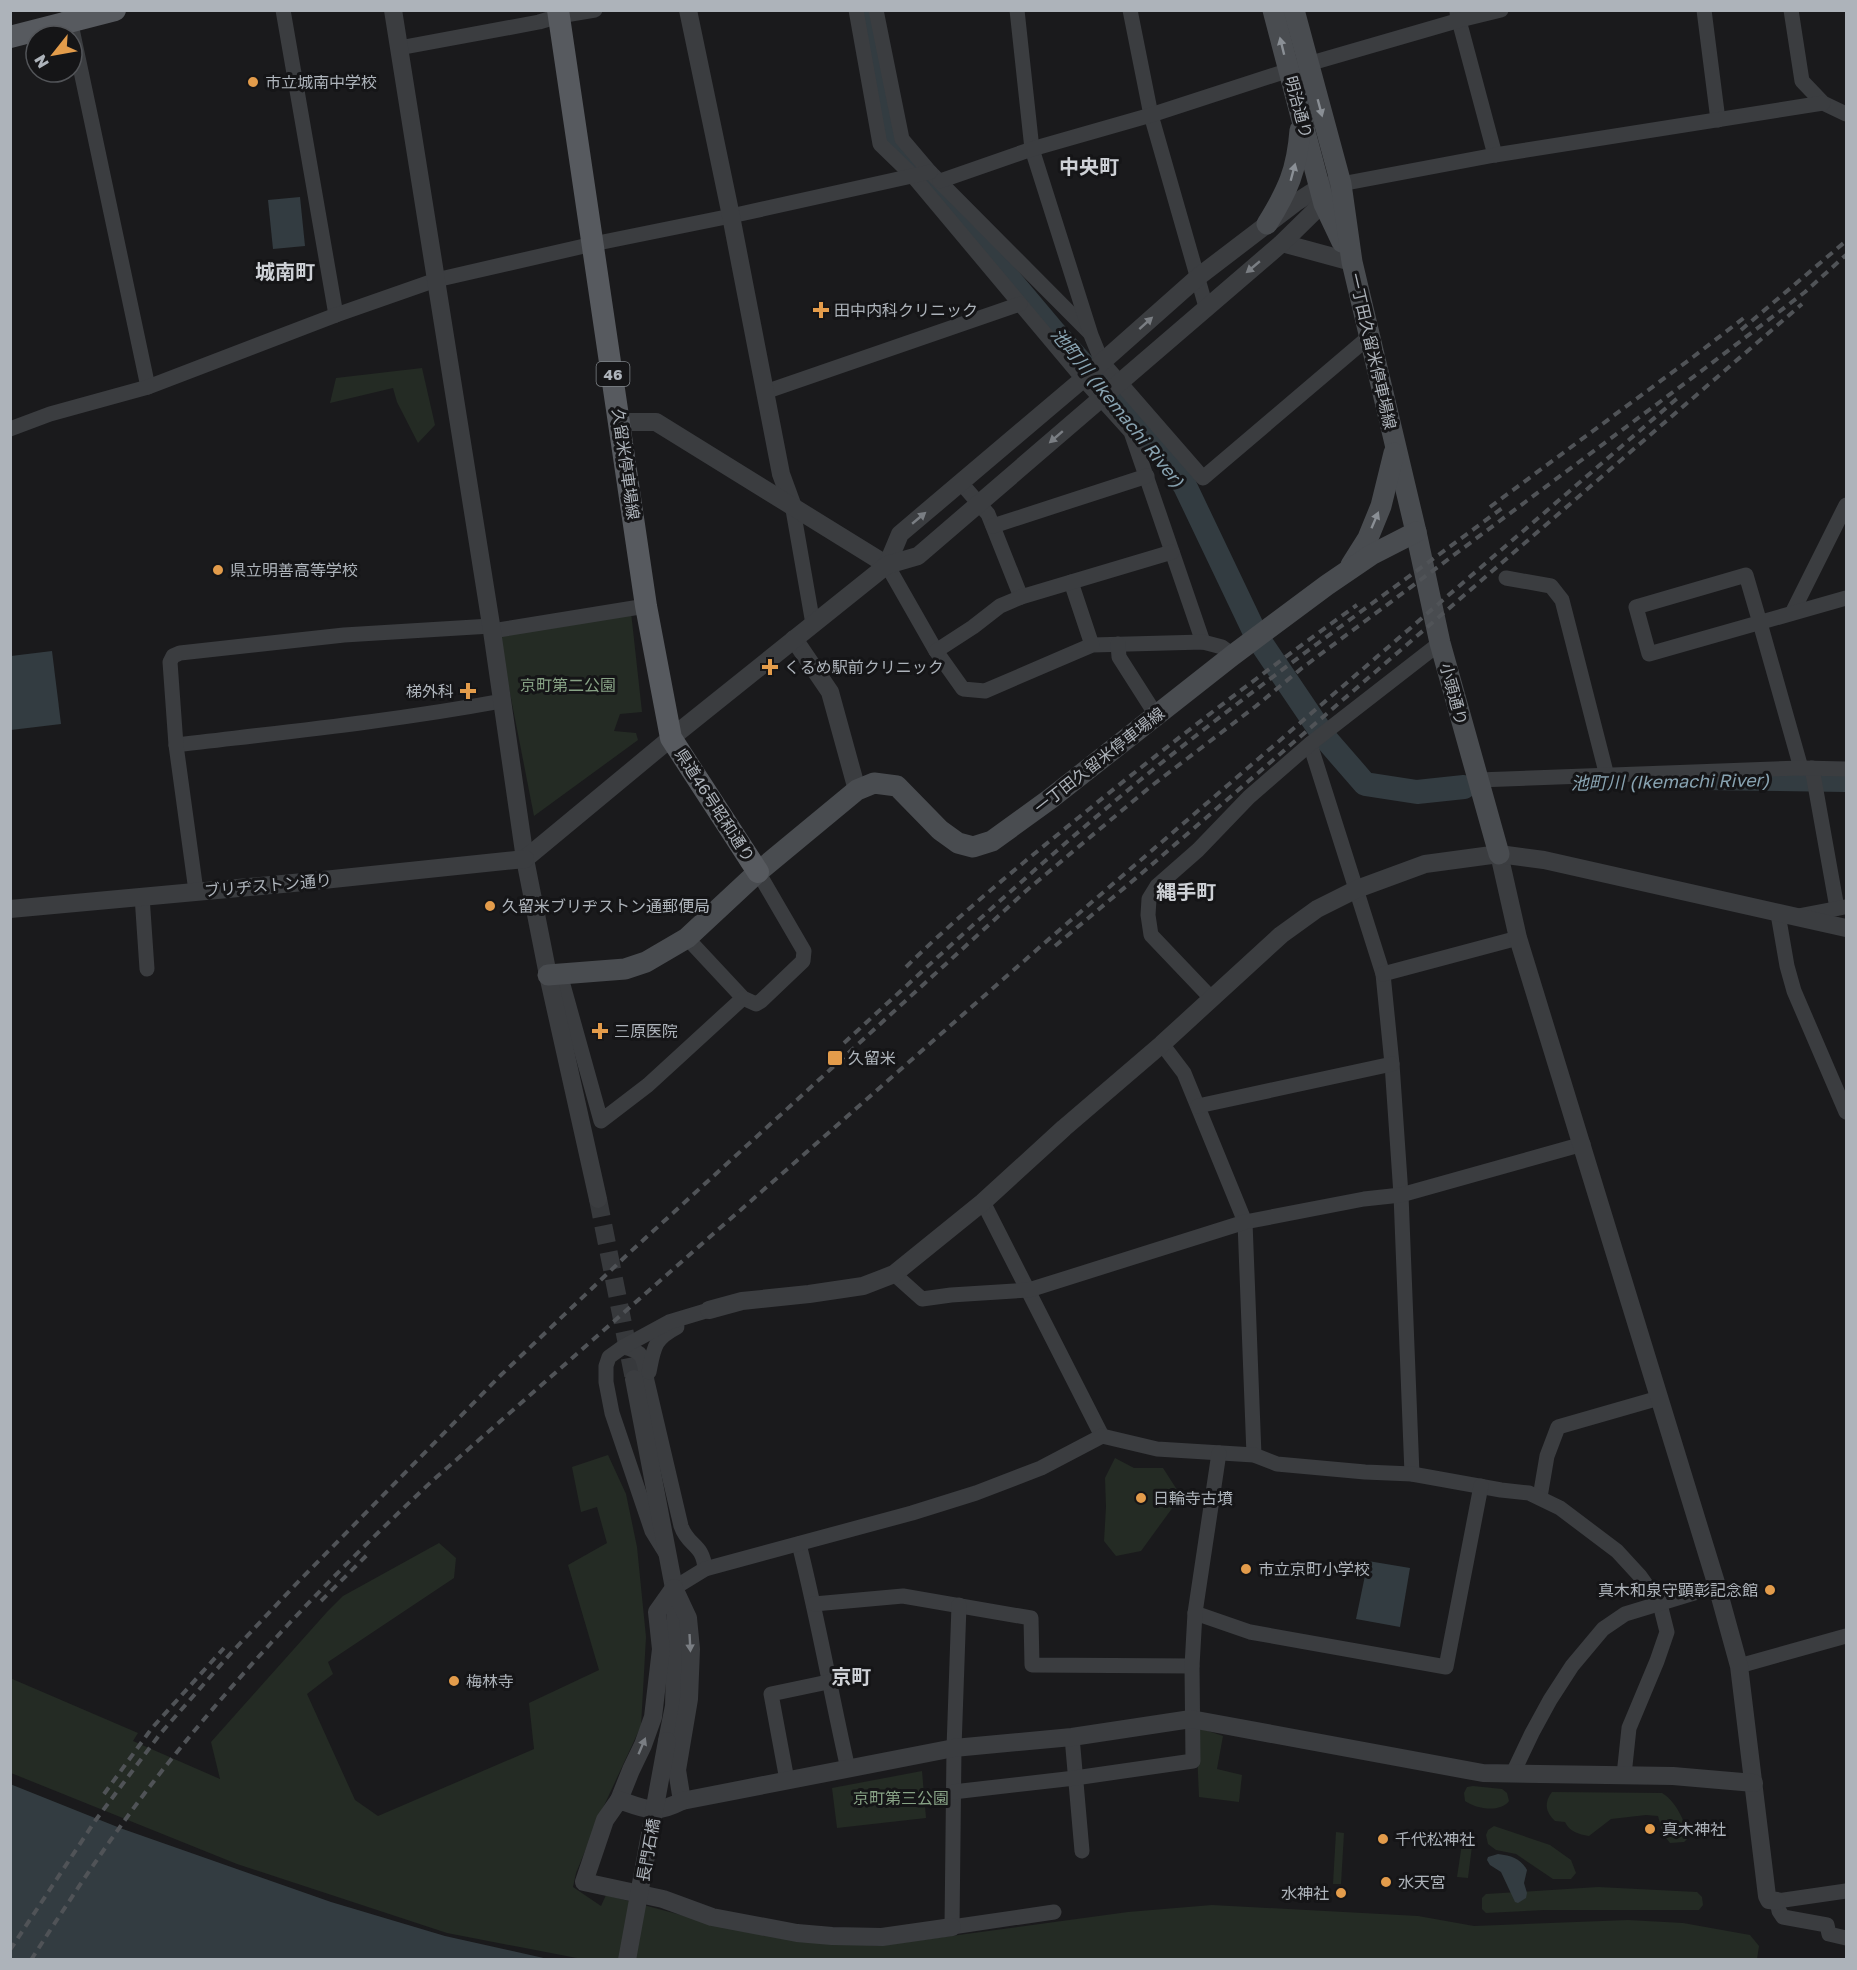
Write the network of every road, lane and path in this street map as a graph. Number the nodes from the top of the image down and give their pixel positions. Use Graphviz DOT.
graph roads {
  1 [pos="116,10"];
  2 [pos="283,10"];
  3 [pos="393,10"];
  4 [pos="595,10"];
  5 [pos="688,10"];
  6 [pos="856,10"];
  7 [pos="876,10"];
  8 [pos="1017,10"];
  9 [pos="1130,10"];
  10 [pos="1273,10"];
  11 [pos="1294,10"];
  12 [pos="1501,10"];
  13 [pos="1704,10"];
  14 [pos="1791,10"];
  15 [pos="558,13"];
  16 [pos="1458,15"];
  17 [pos="69,16"];
  18 [pos="10,37"];
  19 [pos="399,48"];
  20 [pos="1299,68"];
  21 [pos="1823,103"];
  22 [pos="1846,114"];
  23 [pos="1150,115"];
  24 [pos="1300,115"];
  25 [pos="1718,120"];
  26 [pos="1032,149"];
  27 [pos="1495,155"];
  28 [pos="912,175"];
  29 [pos="935,177"];
  30 [pos="1341,184"];
  31 [pos="1322,196"];
  32 [pos="731,216"];
  33 [pos="1267,224"];
  34 [pos="1282,243"];
  35 [pos="593,244"];
  36 [pos="1352,262"];
  37 [pos="1198,277"];
  38 [pos="436,280"];
  39 [pos="1020,304"];
  40 [pos="1206,307"];
  41 [pos="336,315"];
  42 [pos="1091,335"];
  43 [pos="1370,336"];
  44 [pos="1102,362"];
  45 [pos="1083,379"];
  46 [pos="1119,383"];
  47 [pos="148,387"];
  48 [pos="765,392"];
  49 [pos="1101,399"];
  50 [pos="620,422"];
  51 [pos="10,429"];
  52 [pos="1396,447"];
  53 [pos="1147,476"];
  54 [pos="961,483"];
  55 [pos="792,504"];
  56 [pos="979,504"];
  57 [pos="1846,505"];
  58 [pos="993,525"];
  59 [pos="1416,531"];
  60 [pos="1172,552"];
  61 [pos="887,565"];
  62 [pos="1348,571"];
  63 [pos="1506,578"];
  64 [pos="1071,582"];
  65 [pos="1021,597"];
  66 [pos="1846,598"];
  67 [pos="646,606"];
  68 [pos="1792,614"];
  69 [pos="1760,623"];
  70 [pos="813,624"];
  71 [pos="491,629"];
  72 [pos="795,639"];
  73 [pos="1203,642"];
  74 [pos="1440,643"];
  75 [pos="1092,645"];
  76 [pos="1118,645"];
  77 [pos="936,651"];
  78 [pos="1237,652"];
  79 [pos="502,701"];
  80 [pos="1156,715"];
  81 [pos="671,738"];
  82 [pos="1310,744"];
  83 [pos="176,745"];
  84 [pos="1806,768"];
  85 [pos="1846,769"];
  86 [pos="1607,776"];
  87 [pos="1478,780"];
  88 [pos="857,790"];
  89 [pos="1499,854"];
  90 [pos="525,859"];
  91 [pos="758,872"];
  92 [pos="1357,889"];
  93 [pos="196,891"];
  94 [pos="142,896"];
  95 [pos="1842,907"];
  96 [pos="10,909"];
  97 [pos="1787,915"];
  98 [pos="1846,928"];
  99 [pos="687,938"];
  100 [pos="1518,938"];
  101 [pos="147,969"];
  102 [pos="1383,974"];
  103 [pos="554,975"];
  104 [pos="743,998"];
  105 [pos="1212,999"];
  106 [pos="1162,1044"];
  107 [pos="1392,1065"];
  108 [pos="1198,1106"];
  109 [pos="1846,1112"];
  110 [pos="1583,1144"];
  111 [pos="1401,1195"];
  112 [pos="598,1199"];
  113 [pos="983,1202"];
  114 [pos="1245,1222"];
  115 [pos="894,1274"];
  116 [pos="1029,1290"];
  117 [pos="709,1310"];
  118 [pos="622,1347"];
  119 [pos="641,1380"];
  120 [pos="1659,1398"];
  121 [pos="1102,1436"];
  122 [pos="1220,1453"];
  123 [pos="1254,1455"];
  124 [pos="1412,1474"];
  125 [pos="1481,1486"];
  126 [pos="1540,1497"];
  127 [pos="799,1544"];
  128 [pos="669,1557"];
  129 [pos="705,1569"];
  130 [pos="1717,1586"];
  131 [pos="674,1588"];
  132 [pos="814,1604"];
  133 [pos="1660,1604"];
  134 [pos="959,1605"];
  135 [pos="1195,1613"];
  136 [pos="1846,1636"];
  137 [pos="1192,1666"];
  138 [pos="1739,1666"];
  139 [pos="828,1682"];
  140 [pos="1191,1719"];
  141 [pos="1072,1737"];
  142 [pos="954,1748"];
  143 [pos="848,1769"];
  144 [pos="1513,1773"];
  145 [pos="1624,1775"];
  146 [pos="1076,1778"];
  147 [pos="787,1780"];
  148 [pos="1754,1782"];
  149 [pos="953,1792"];
  150 [pos="620,1800"];
  151 [pos="682,1801"];
  152 [pos="1082,1851"];
  153 [pos="1846,1891"];
  154 [pos="1777,1900"];
  155 [pos="1054,1912"];
  156 [pos="952,1927"];
  157 [pos="1846,1938"];
  158 [pos="627,1959"];
  1 -- 17 [label="main road"];
  2 -- 41 [label="street"];
  3 -- 19 [label="street"];
  4 -- 15 [label="street"];
  5 -- 32 [label="street"];
  6 -- 28 [label="street"];
  7 -- 29 [label="street"];
  8 -- 26 [label="street"];
  9 -- 23 [label="street"];
  20 -- 10 [label="main road, 明治通り, one-way"];
  11 -- 20 [label="main road, 明治通り"];
  12 -- 16 [label="street"];
  13 -- 25 [label="street"];
  14 -- 21 [label="street"];
  15 -- 19 [label="street"];
  15 -- 35 [label="main road, 久留米停車場線 / 46"];
  16 -- 20 [label="street"];
  16 -- 27 [label="street"];
  17 -- 18 [label="main road"];
  17 -- 47 [label="street"];
  19 -- 38 [label="street"];
  20 -- 23 [label="street"];
  20 -- 24 [label="main road, 明治通り"];
  20 -- 30 [label="main road, 明治通り, one-way"];
  21 -- 22 [label="street"];
  21 -- 25 [label="street"];
  23 -- 26 [label="street"];
  23 -- 37 [label="street"];
  24 -- 31 [label="main road, 明治通り"];
  33 -- 24 [label="main road, one-way"];
  25 -- 27 [label="street"];
  26 -- 29 [label="street"];
  26 -- 42 [label="street"];
  27 -- 30 [label="street"];
  28 -- 29 [label="street"];
  28 -- 32 [label="street"];
  28 -- 39 [label="street"];
  29 -- 42 [label="street"];
  30 -- 31 [label="street"];
  30 -- 36 [label="main road, 一丁田久留米停車場線"];
  31 -- 33 [label="street"];
  31 -- 34 [label="street"];
  31 -- 36 [label="main road, 一丁田久留米停車場線"];
  32 -- 35 [label="street"];
  32 -- 48 [label="street"];
  33 -- 37 [label="street"];
  34 -- 36 [label="street"];
  34 -- 40 [label="street, one-way"];
  35 -- 38 [label="street"];
  35 -- 50 [label="main road, 久留米停車場線 / 46"];
  36 -- 43 [label="main road, 一丁田久留米停車場線"];
  37 -- 40 [label="street"];
  44 -- 37 [label="street, one-way"];
  38 -- 41 [label="street"];
  38 -- 71 [label="street"];
  39 -- 45 [label="street"];
  39 -- 48 [label="street"];
  40 -- 46 [label="street"];
  41 -- 47 [label="street"];
  42 -- 44 [label="street"];
  43 -- 46 [label="street"];
  43 -- 52 [label="main road, 一丁田久留米停車場線"];
  44 -- 45 [label="street"];
  44 -- 46 [label="street"];
  45 -- 49 [label="street"];
  45 -- 54 [label="street"];
  46 -- 49 [label="street"];
  47 -- 51 [label="street"];
  48 -- 55 [label="street"];
  49 -- 53 [label="street"];
  49 -- 56 [label="street, one-way"];
  50 -- 55 [label="street"];
  50 -- 67 [label="main road, 久留米停車場線 / 46"];
  52 -- 59 [label="main road, 一丁田久留米停車場線"];
  62 -- 52 [label="main road, one-way"];
  53 -- 58 [label="street"];
  53 -- 60 [label="street"];
  54 -- 56 [label="street"];
  61 -- 54 [label="street, one-way"];
  55 -- 61 [label="street"];
  55 -- 70 [label="street"];
  56 -- 58 [label="street"];
  56 -- 61 [label="street"];
  57 -- 68 [label="street"];
  58 -- 65 [label="street"];
  59 -- 62 [label="main road, 一丁田久留米停車場線"];
  59 -- 74 [label="main road, 小頭通り"];
  60 -- 64 [label="street"];
  60 -- 73 [label="street"];
  61 -- 70 [label="street"];
  61 -- 77 [label="street"];
  62 -- 78 [label="main road, 一丁田久留米停車場線"];
  63 -- 86 [label="street"];
  64 -- 65 [label="street"];
  64 -- 75 [label="street"];
  65 -- 77 [label="street"];
  66 -- 68 [label="street"];
  67 -- 71 [label="street"];
  67 -- 81 [label="main road, 久留米停車場線 / 46"];
  68 -- 69 [label="street"];
  69 -- 69 [label="street"];
  69 -- 84 [label="street"];
  70 -- 72 [label="street"];
  71 -- 79 [label="street"];
  71 -- 83 [label="street"];
  72 -- 81 [label="street"];
  72 -- 88 [label="street"];
  73 -- 76 [label="street"];
  73 -- 78 [label="street"];
  74 -- 82 [label="street"];
  74 -- 87 [label="main road, 小頭通り"];
  75 -- 76 [label="street"];
  75 -- 77 [label="street"];
  76 -- 80 [label="street"];
  78 -- 80 [label="main road, 一丁田久留米停車場線"];
  79 -- 83 [label="street"];
  79 -- 90 [label="street"];
  80 -- 88 [label="main road, 一丁田久留米停車場線"];
  81 -- 90 [label="street"];
  81 -- 91 [label="main road, 県道46号昭和通り / 46"];
  82 -- 92 [label="street"];
  82 -- 105 [label="street"];
  83 -- 93 [label="street"];
  84 -- 85 [label="street"];
  84 -- 86 [label="street"];
  84 -- 95 [label="street"];
  86 -- 87 [label="street"];
  87 -- 89 [label="main road, 小頭通り"];
  88 -- 91 [label="main road, 一丁田久留米停車場線"];
  89 -- 92 [label="street"];
  89 -- 97 [label="street"];
  89 -- 100 [label="street"];
  90 -- 93 [label="street, ブリヂストン通り"];
  90 -- 103 [label="street"];
  91 -- 99 [label="main road, 一丁田久留米停車場線"];
  91 -- 104 [label="street"];
  92 -- 102 [label="street"];
  92 -- 105 [label="street"];
  93 -- 94 [label="street, ブリヂストン通り"];
  94 -- 96 [label="street, ブリヂストン通り"];
  94 -- 101 [label="street"];
  95 -- 97 [label="street"];
  97 -- 98 [label="street"];
  97 -- 109 [label="street"];
  99 -- 103 [label="main road, 一丁田久留米停車場線"];
  99 -- 104 [label="street"];
  100 -- 102 [label="street"];
  100 -- 110 [label="street"];
  102 -- 107 [label="street"];
  103 -- 104 [label="street"];
  103 -- 112 [label="street"];
  105 -- 106 [label="street"];
  106 -- 108 [label="street"];
  106 -- 113 [label="street"];
  107 -- 108 [label="street"];
  107 -- 111 [label="street"];
  108 -- 114 [label="street"];
  110 -- 111 [label="street"];
  110 -- 120 [label="street"];
  111 -- 114 [label="street"];
  111 -- 124 [label="street"];
  113 -- 115 [label="street"];
  113 -- 116 [label="street"];
  114 -- 116 [label="street"];
  114 -- 123 [label="street"];
  115 -- 116 [label="street"];
  115 -- 117 [label="street"];
  116 -- 121 [label="street"];
  117 -- 118 [label="street"];
  117 -- 119 [label="street"];
  118 -- 119 [label="street"];
  118 -- 128 [label="street"];
  119 -- 128 [label="street"];
  119 -- 129 [label="street"];
  120 -- 126 [label="street"];
  120 -- 130 [label="street"];
  121 -- 122 [label="street"];
  121 -- 127 [label="street"];
  122 -- 123 [label="street"];
  122 -- 135 [label="street"];
  123 -- 124 [label="street"];
  124 -- 125 [label="street"];
  125 -- 126 [label="street"];
  125 -- 135 [label="street"];
  126 -- 133 [label="street"];
  127 -- 129 [label="street"];
  127 -- 132 [label="street"];
  128 -- 131 [label="street"];
  129 -- 131 [label="street"];
  130 -- 133 [label="street"];
  130 -- 138 [label="street"];
  150 -- 131 [label="street, one-way"];
  131 -- 151 [label="street, one-way"];
  131 -- 158 [label="street, 長門石橋, bridge"];
  132 -- 134 [label="street"];
  132 -- 139 [label="street"];
  133 -- 144 [label="street"];
  133 -- 145 [label="street"];
  134 -- 137 [label="street"];
  134 -- 142 [label="street"];
  135 -- 137 [label="street"];
  136 -- 138 [label="street"];
  137 -- 140 [label="street"];
  138 -- 148 [label="street"];
  139 -- 143 [label="street"];
  139 -- 147 [label="street"];
  140 -- 141 [label="street"];
  140 -- 144 [label="street"];
  140 -- 146 [label="street"];
  141 -- 142 [label="street"];
  141 -- 146 [label="street"];
  142 -- 143 [label="street"];
  142 -- 149 [label="street"];
  143 -- 147 [label="street"];
  144 -- 145 [label="street"];
  145 -- 148 [label="street"];
  146 -- 149 [label="street"];
  146 -- 152 [label="street"];
  147 -- 151 [label="street"];
  148 -- 154 [label="street"];
  149 -- 156 [label="street"];
  150 -- 151 [label="street"];
  150 -- 156 [label="street"];
  153 -- 154 [label="street"];
  154 -- 157 [label="street"];
  155 -- 156 [label="street"];
}
